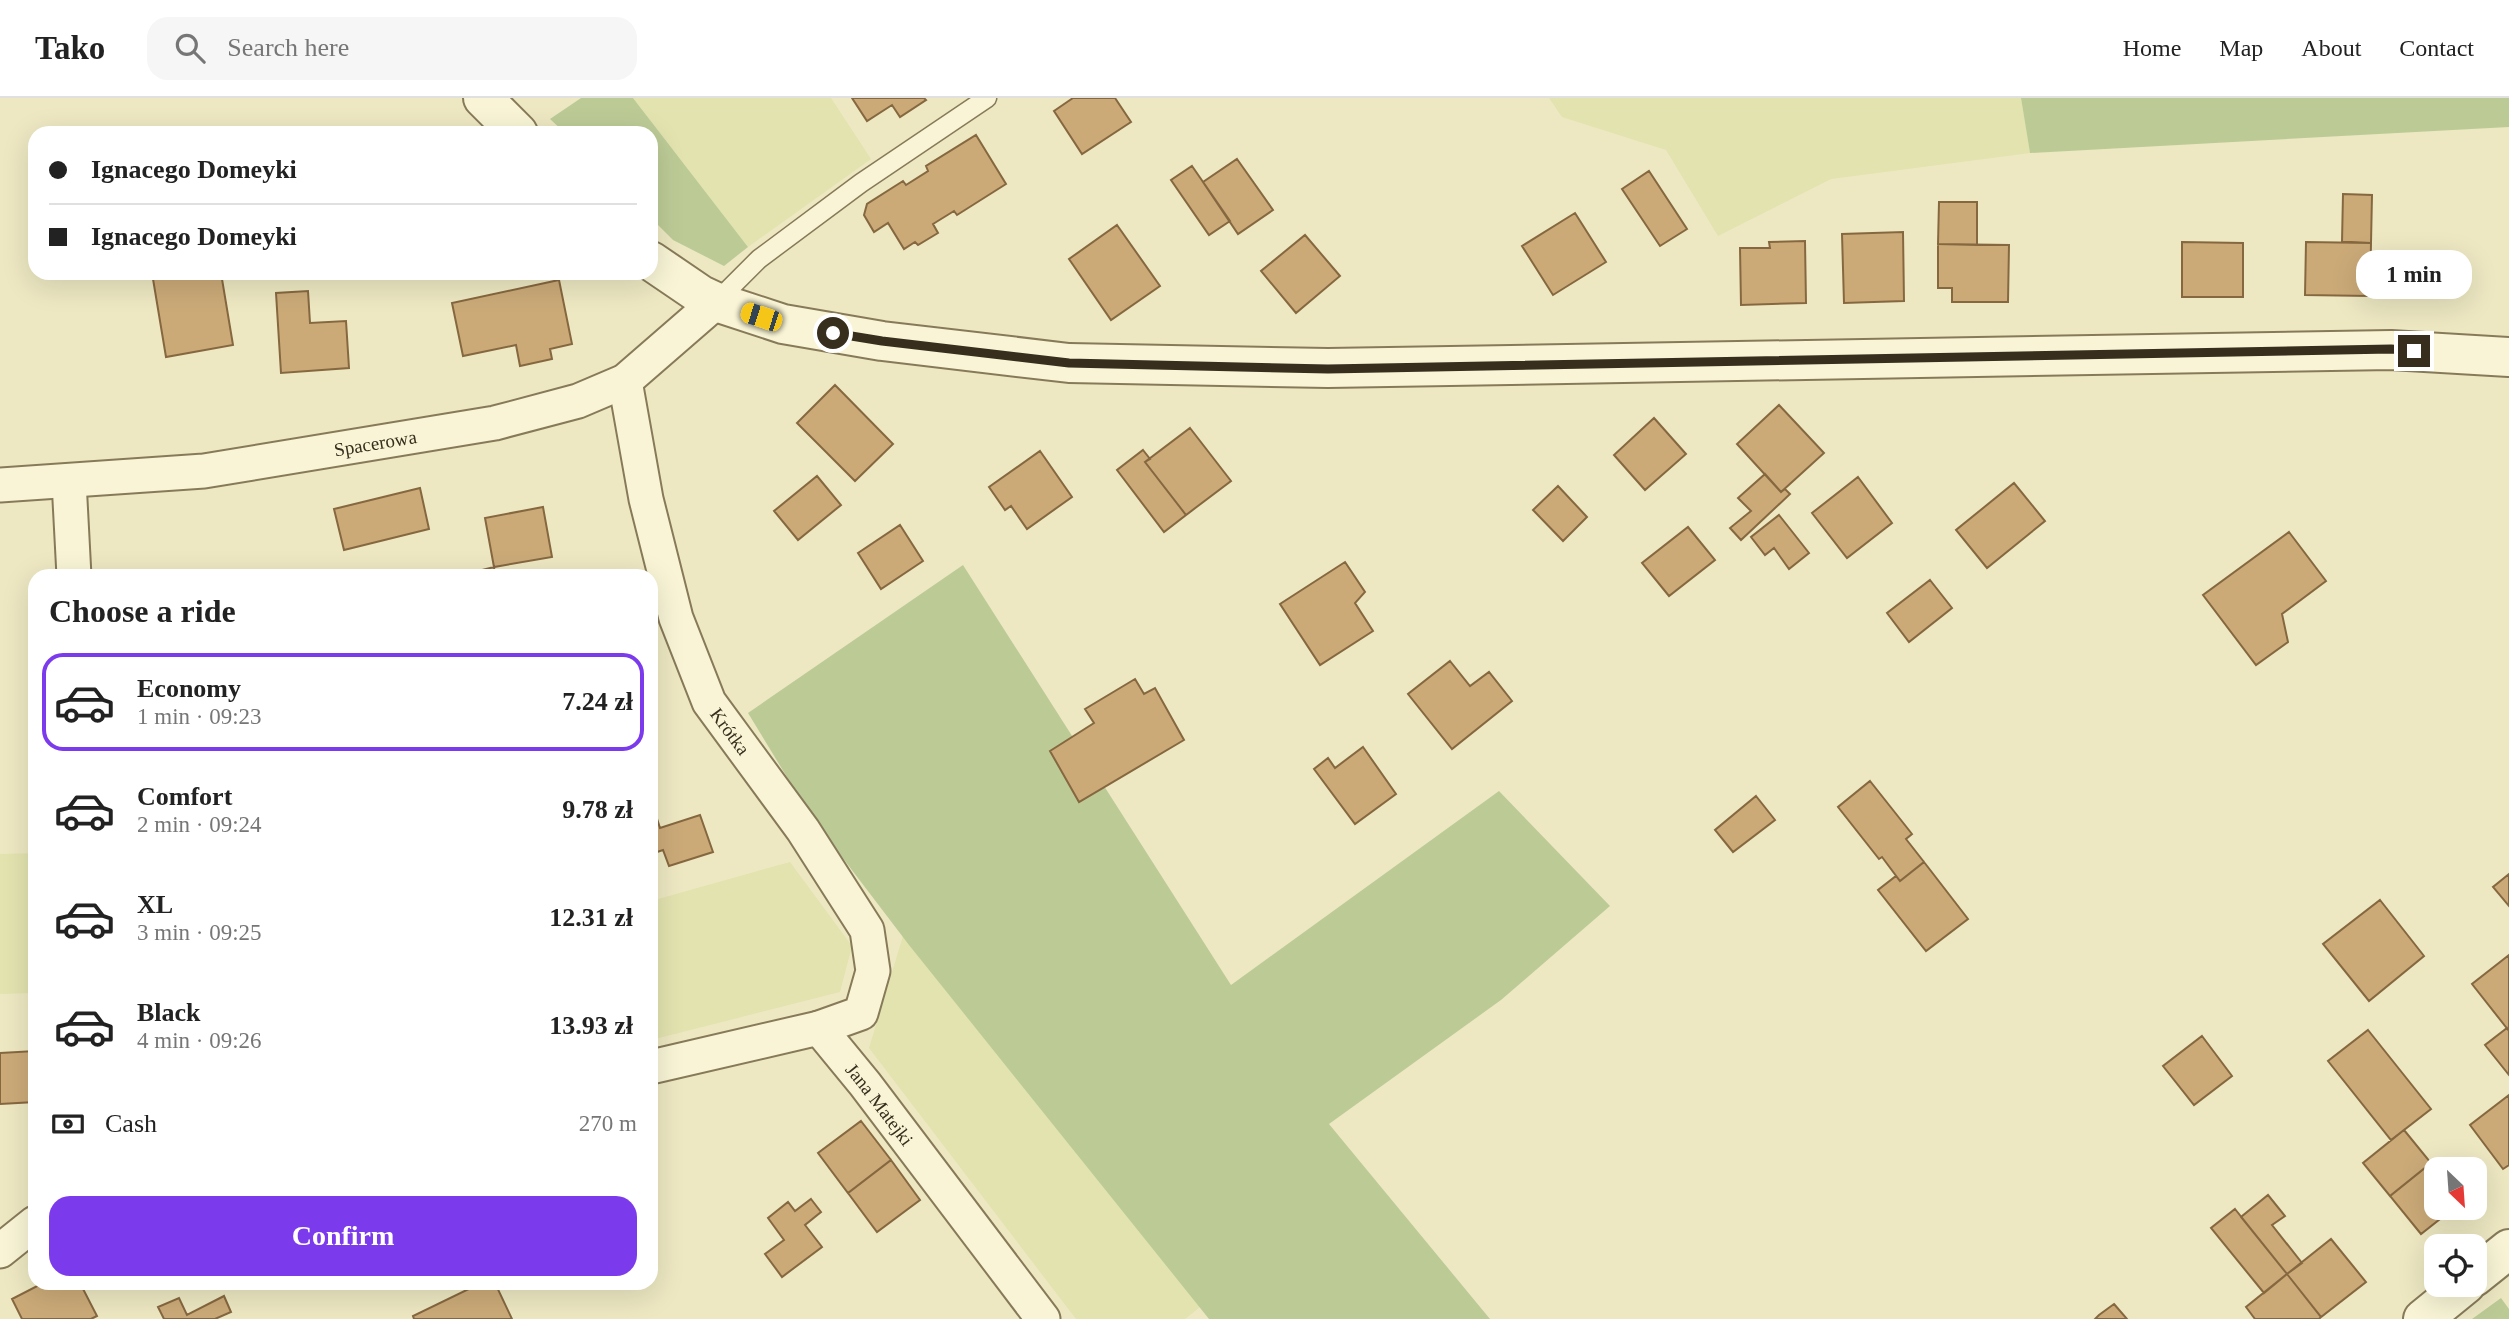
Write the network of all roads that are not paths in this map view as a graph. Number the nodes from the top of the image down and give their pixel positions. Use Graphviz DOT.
graph roads {
  1 [pos="483,98"];
  2 [pos="987,98"];
  3 [pos="511,126"];
  4 [pos="658,266"];
  5 [pos="716,302"];
  6 [pos="2509,357"];
  7 [pos="625,380"];
  8 [pos="69,481"];
  9 [pos="0,485"];
  10 [pos="74,569"];
  11 [pos="819,1028"];
  12 [pos="658,1065"];
  13 [pos="28,1229"];
  14 [pos="2509,1249"];
  15 [pos="0,1251"];
  16 [pos="2487,1267"];
  17 [pos="2450,1297"];
  18 [pos="1043,1319"];
  19 [pos="2423,1319"];
  1 -- 3 [label="street"];
  2 -- 5 [label="lane"];
  4 -- 5 [label="street"];
  5 -- 6 [label="street"];
  5 -- 7 [label="street, Spacerowa"];
  7 -- 8 [label="street, Spacerowa"];
  7 -- 11 [label="street, Krótka"];
  8 -- 9 [label="street, Spacerowa"];
  8 -- 10 [label="street"];
  11 -- 12 [label="street"];
  11 -- 18 [label="street, Jana Matejki"];
  13 -- 15 [label="street"];
  14 -- 16 [label="street"];
  17 -- 19 [label="street"];
}
